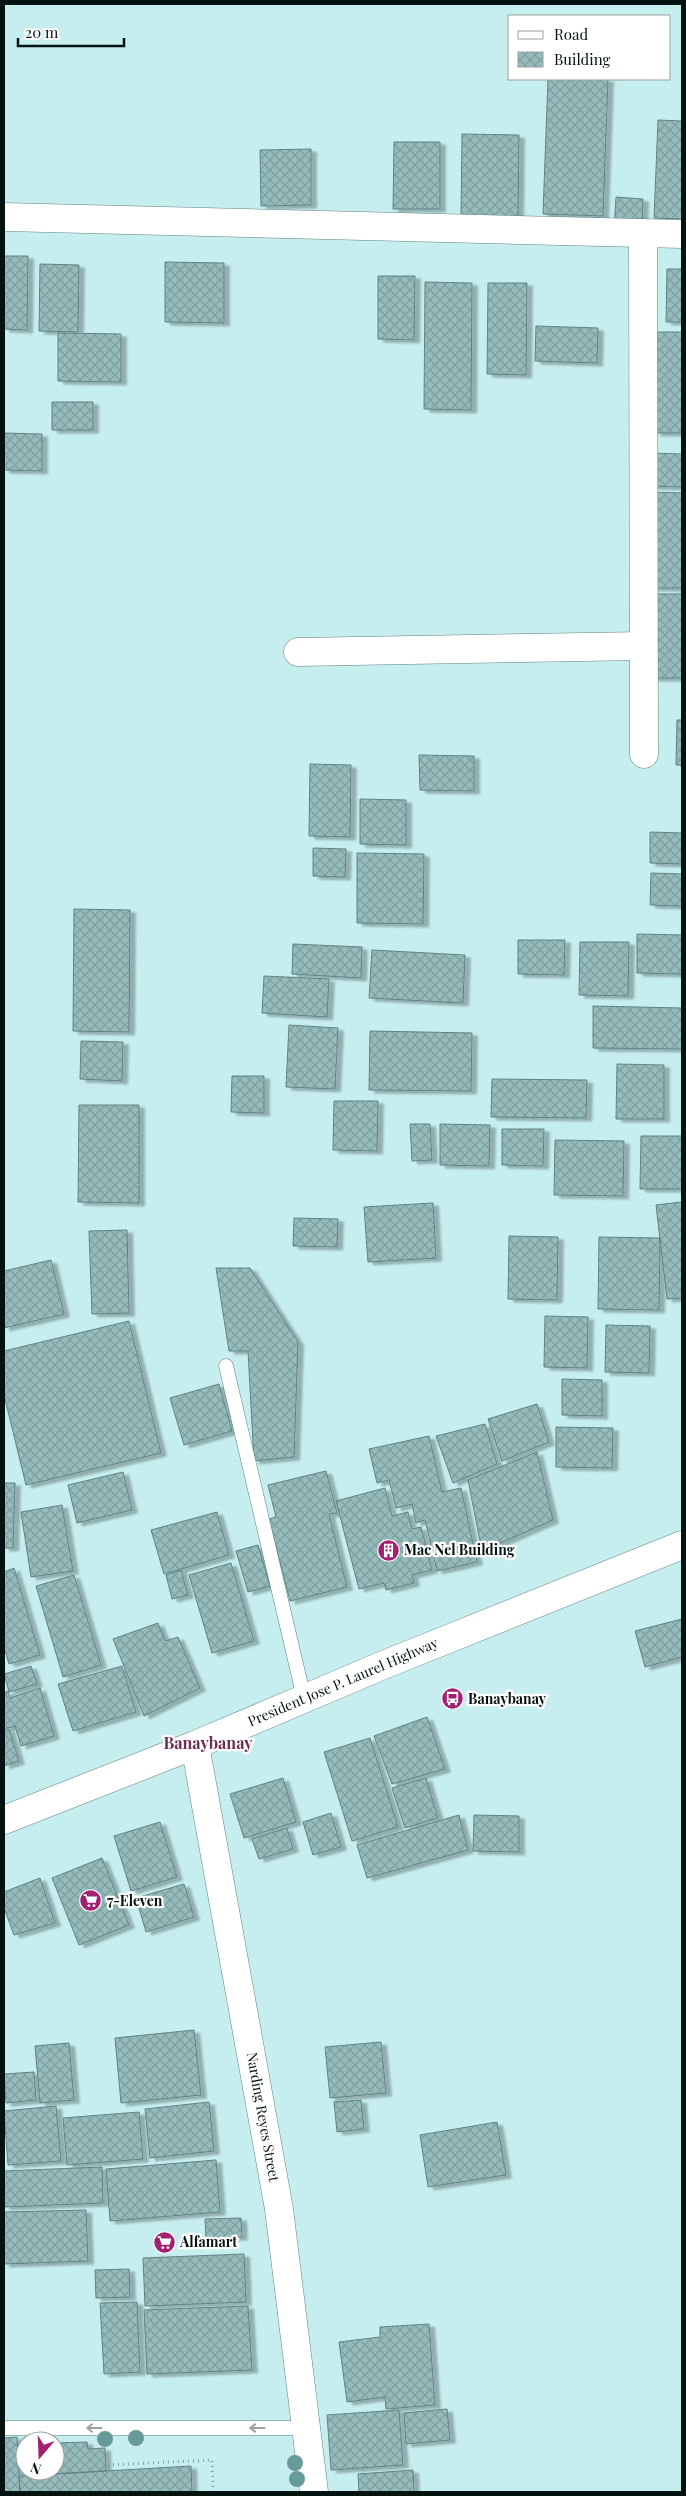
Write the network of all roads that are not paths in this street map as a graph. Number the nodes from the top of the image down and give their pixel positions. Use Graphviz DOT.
graph roads {
  1 [pos="4,217"];
  2 [pos="682,234"];
  3 [pos="643,235"];
  4 [pos="643,646"];
  5 [pos="298,652"];
  6 [pos="644,754"];
  7 [pos="226,1366"];
  8 [pos="682,1545"];
  9 [pos="304,1698"];
  10 [pos="195,1745"];
  11 [pos="4,1820"];
  12 [pos="4,2428"];
  13 [pos="305,2428"];
  14 [pos="314,2492"];
  1 -- 3 [label="main road"];
  2 -- 3 [label="main road"];
  3 -- 4 [label="main road"];
  4 -- 5 [label="main road"];
  4 -- 6 [label="main road"];
  7 -- 9 [label="lane"];
  8 -- 9 [label="main road, President Jose P. Laurel Highway"];
  9 -- 10 [label="main road, President Jose P. Laurel Highway"];
  10 -- 11 [label="main road, President Jose P. Laurel Highway"];
  10 -- 13 [label="main road, Narding Reyes Street"];
  13 -- 12 [label="lane, one-way"];
  13 -- 14 [label="main road, Narding Reyes Street"];
}
